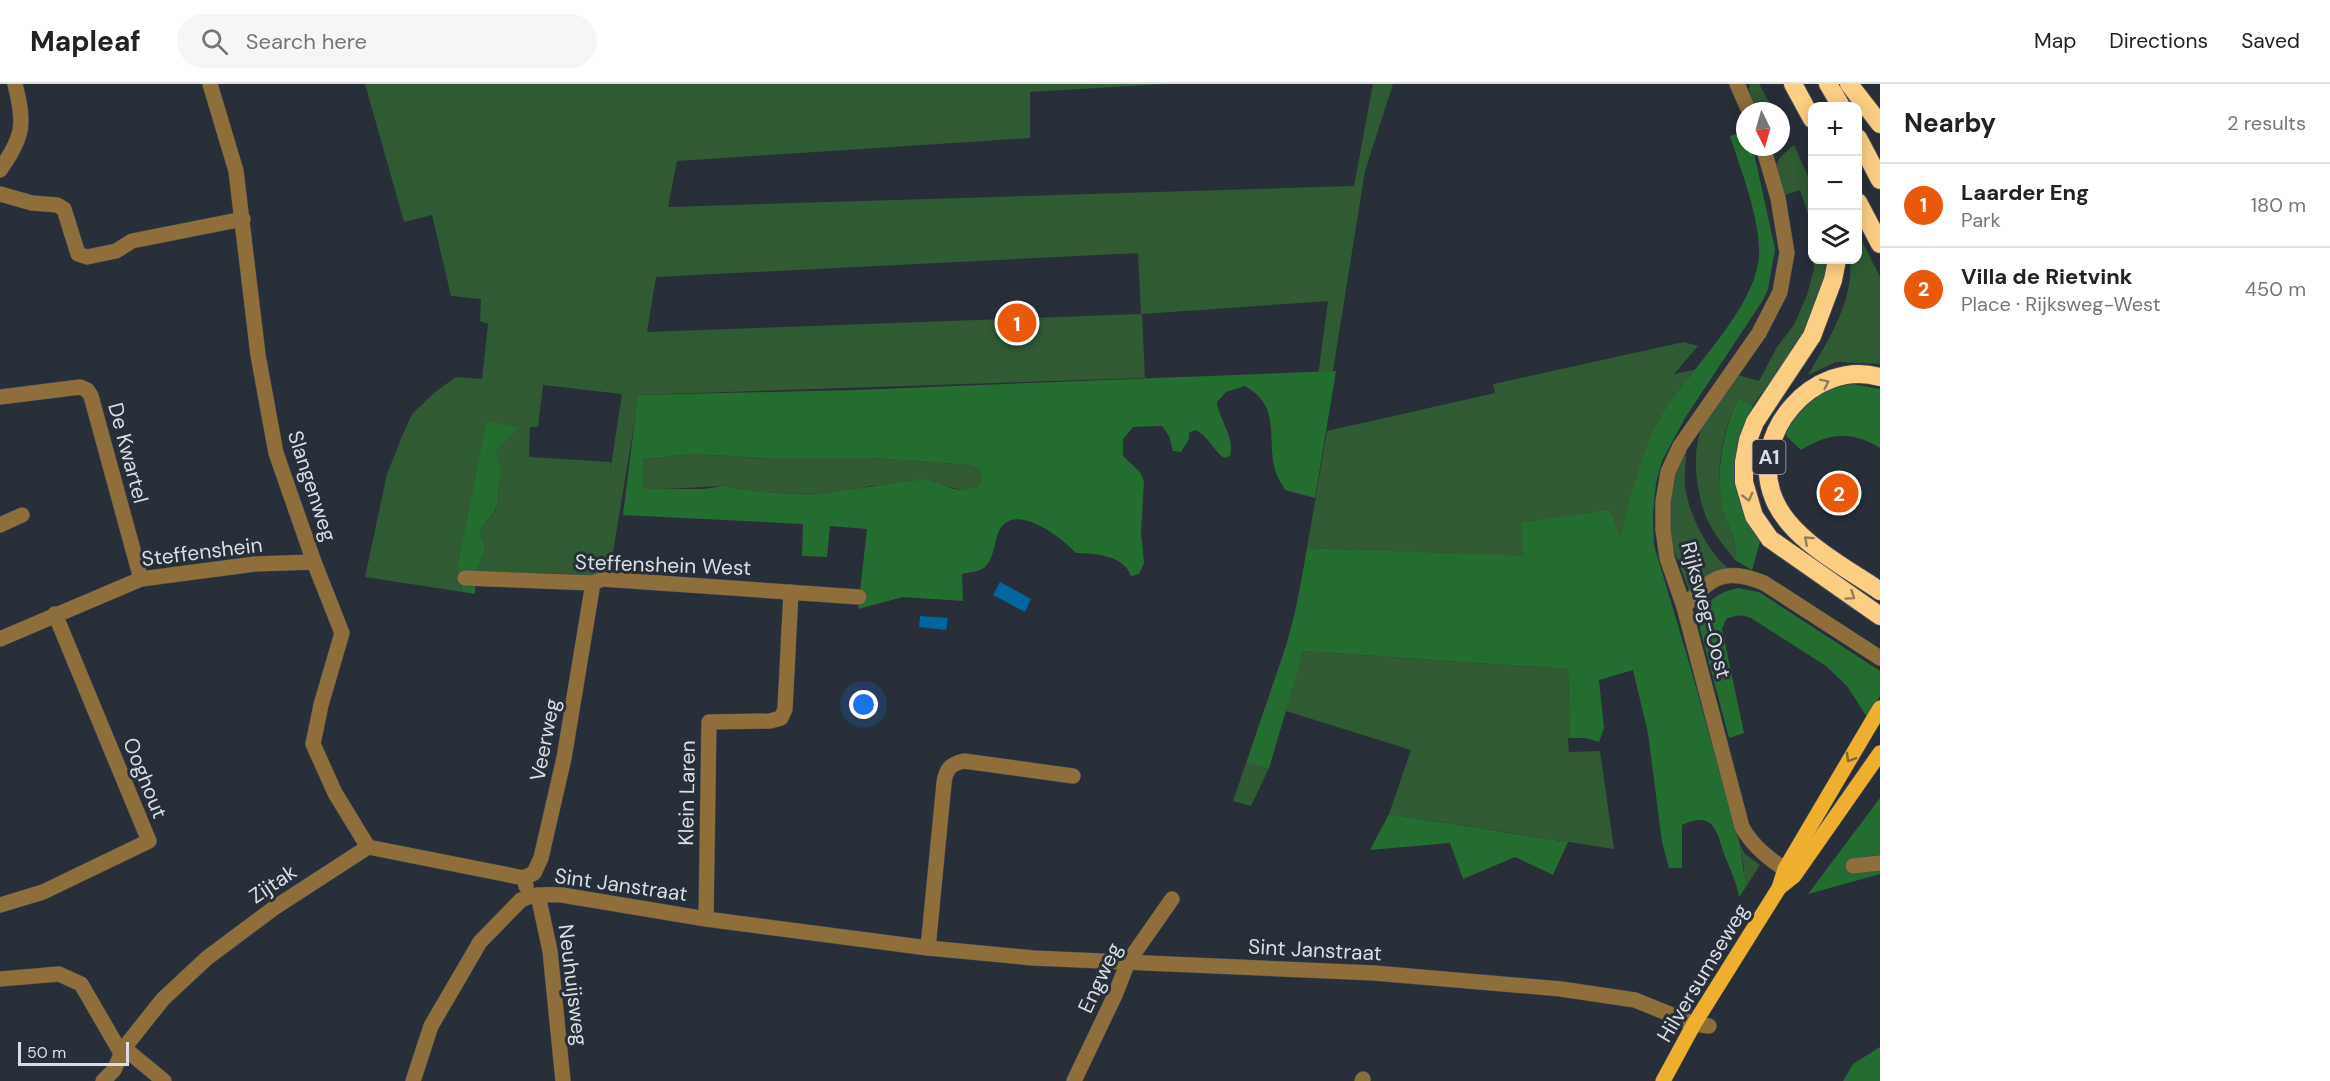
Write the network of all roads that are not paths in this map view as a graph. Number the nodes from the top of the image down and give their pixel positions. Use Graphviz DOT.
graph roads {
  1 [pos="15,84"];
  2 [pos="210,84"];
  3 [pos="1737,84"];
  4 [pos="1792,84"];
  5 [pos="1828,84"];
  6 [pos="1849,84"];
  7 [pos="1745,102"];
  8 [pos="1839,102"];
  9 [pos="1808,112"];
  10 [pos="1880,124"];
  11 [pos="1862,147"];
  12 [pos="1766,156"];
  13 [pos="0,170"];
  14 [pos="1880,180"];
  15 [pos="0,194"];
  16 [pos="1861,210"];
  17 [pos="243,219"];
  18 [pos="1880,244"];
  19 [pos="1836,264"];
  20 [pos="1880,376"];
  21 [pos="0,397"];
  22 [pos="22,515"];
  23 [pos="0,525"];
  24 [pos="314,562"];
  25 [pos="599,576"];
  26 [pos="465,578"];
  27 [pos="141,579"];
  28 [pos="1880,591"];
  29 [pos="791,592"];
  30 [pos="859,597"];
  31 [pos="1684,608"];
  32 [pos="55,614"];
  33 [pos="1880,616"];
  34 [pos="348,618"];
  35 [pos="342,633"];
  36 [pos="0,639"];
  37 [pos="1875,654"];
  38 [pos="1880,708"];
  39 [pos="1880,753"];
  40 [pos="1073,776"];
  41 [pos="368,847"];
  42 [pos="1880,863"];
  43 [pos="1853,866"];
  44 [pos="1790,872"];
  45 [pos="524,878"];
  46 [pos="533,896"];
  47 [pos="1173,898"];
  48 [pos="0,905"];
  49 [pos="706,919"];
  50 [pos="928,948"];
  51 [pos="1128,962"];
  52 [pos="0,980"];
  53 [pos="1702,1025"];
  54 [pos="122,1050"];
  55 [pos="113,1077"];
  56 [pos="164,1081"];
  57 [pos="413,1081"];
  58 [pos="563,1081"];
  59 [pos="1074,1081"];
  60 [pos="1663,1081"];
  1 -- 13 [label="street"];
  2 -- 17 [label="street, Slangenweg"];
  3 -- 7 [label="street"];
  4 -- 9 [label="highway"];
  5 -- 8 [label="highway"];
  6 -- 10 [label="highway"];
  11 -- 14 [label="highway"];
  12 -- 31 [label="street, Rijksweg-Oost"];
  15 -- 17 [label="street"];
  16 -- 18 [label="highway"];
  17 -- 24 [label="street, Slangenweg"];
  19 -- 33 [label="highway, A1, one-way"];
  28 -- 20 [label="highway, A1, one-way"];
  21 -- 27 [label="street, De Kwartel"];
  22 -- 23 [label="street"];
  24 -- 27 [label="street, Steffenshein"];
  24 -- 35 [label="street, Slangenweg"];
  25 -- 26 [label="street, Steffenshein West"];
  25 -- 29 [label="street, Steffenshein West"];
  25 -- 45 [label="street, Veerweg"];
  27 -- 32 [label="street, Steffenshein"];
  29 -- 30 [label="street, Steffenshein West"];
  29 -- 49 [label="street, Klein Laren"];
  31 -- 37 [label="street"];
  31 -- 44 [label="street, Rijksweg-Oost"];
  32 -- 36 [label="street, Steffenshein"];
  32 -- 48 [label="street, Ooghout"];
  34 -- 35 [label="street"];
  35 -- 41 [label="street"];
  38 -- 44 [label="main road, Hilversumseweg, one-way"];
  39 -- 44 [label="main road, Hilversumseweg"];
  40 -- 50 [label="street"];
  41 -- 45 [label="street"];
  41 -- 54 [label="street, Zijtak"];
  42 -- 43 [label="street"];
  44 -- 53 [label="main road, Hilversumseweg"];
  45 -- 46 [label="street"];
  46 -- 49 [label="street, Sint Janstraat"];
  46 -- 57 [label="street, Sint Janstraat"];
  46 -- 58 [label="street, Neuhuijsweg"];
  47 -- 51 [label="street, Engweg"];
  49 -- 50 [label="street, Sint Janstraat"];
  50 -- 51 [label="street, Sint Janstraat"];
  51 -- 53 [label="street, Sint Janstraat"];
  51 -- 59 [label="street, Engweg"];
  52 -- 54 [label="street"];
  53 -- 60 [label="main road, Hilversumseweg"];
  54 -- 55 [label="street, Zijtak"];
  54 -- 56 [label="street"];
}
